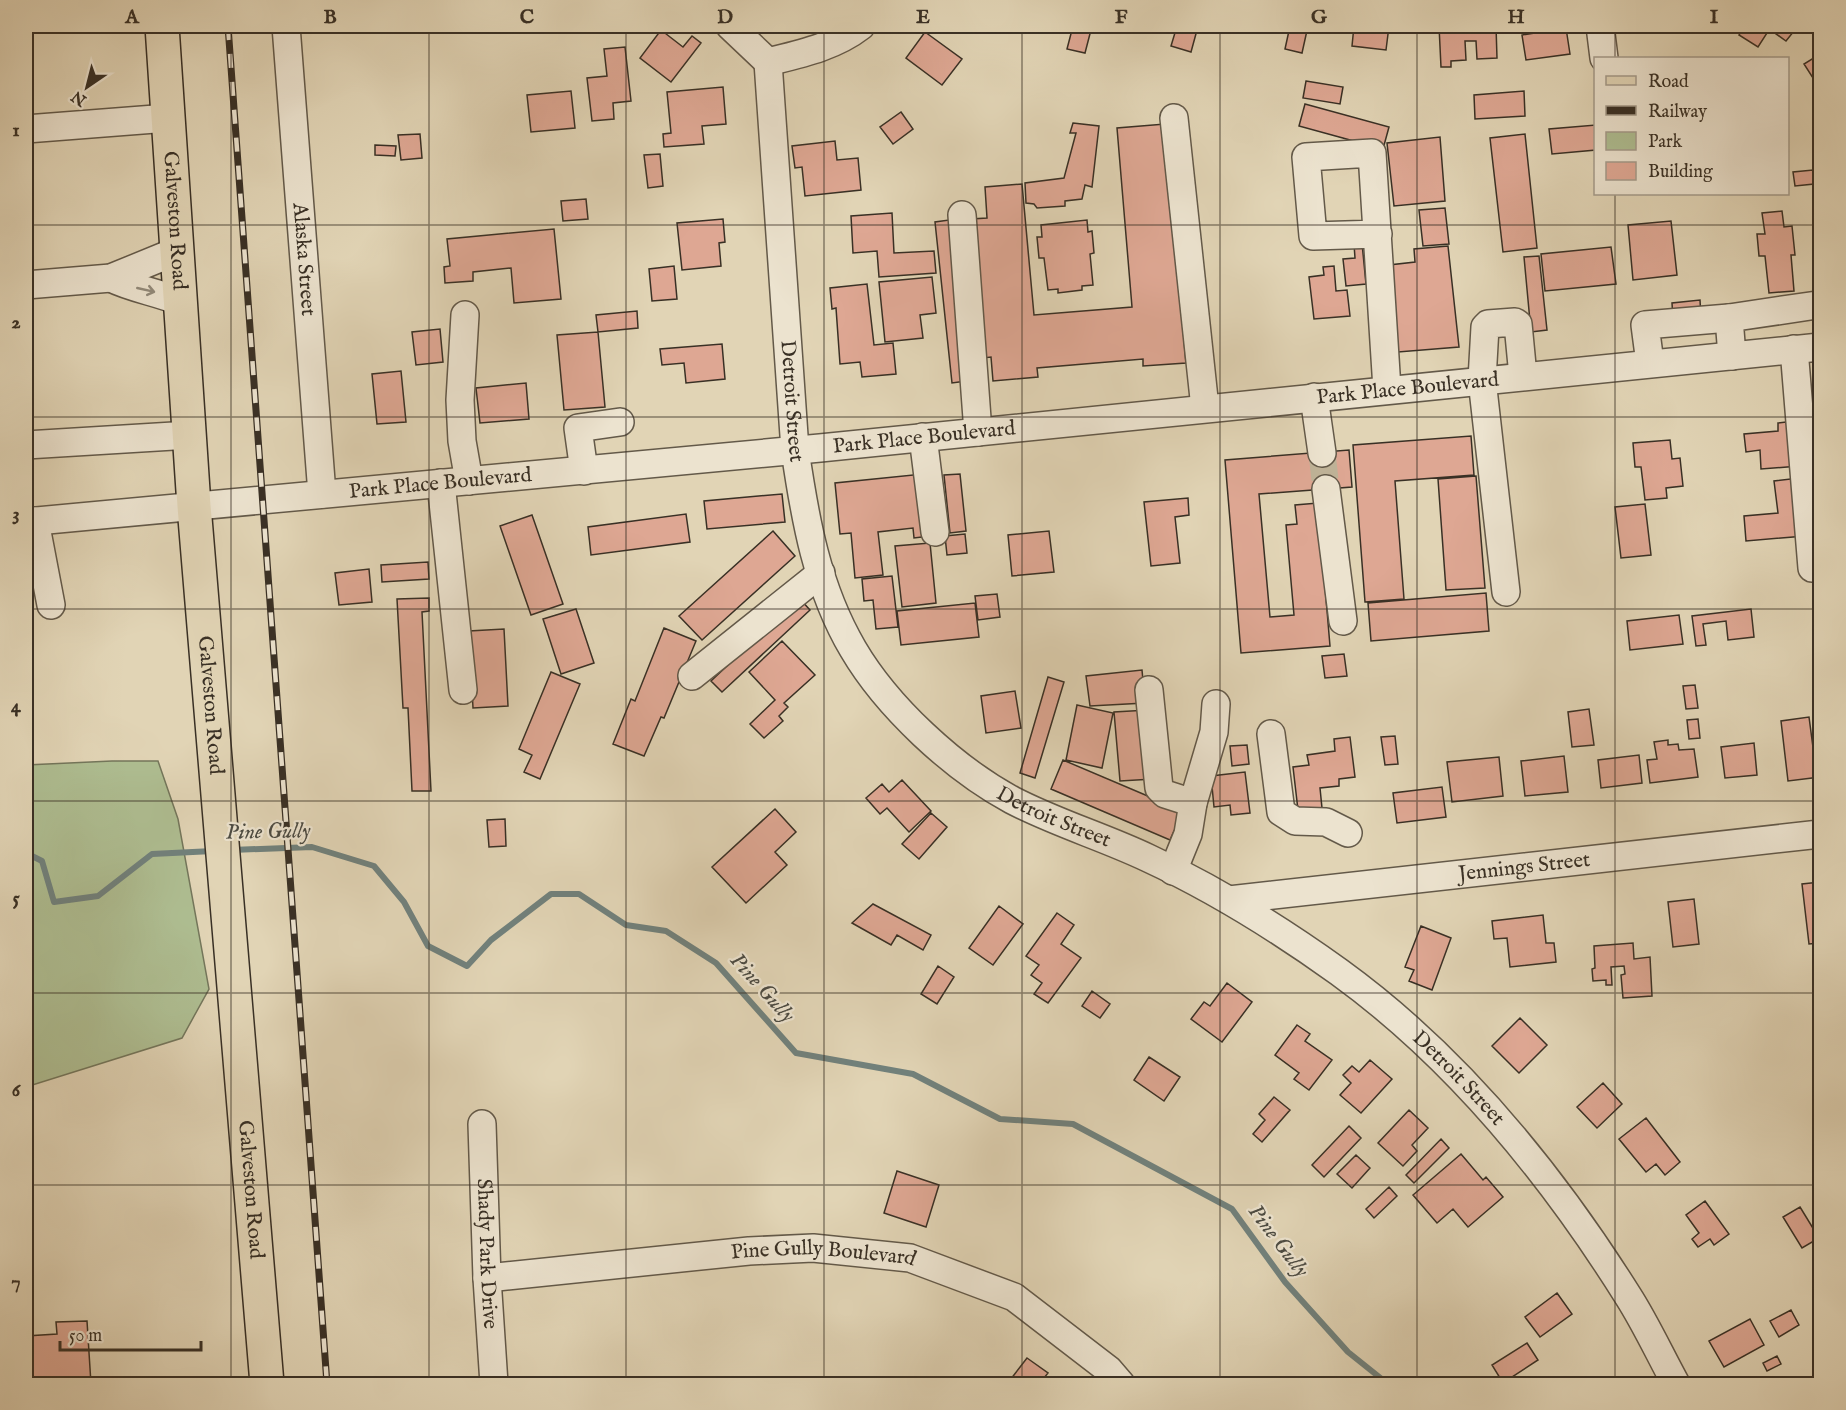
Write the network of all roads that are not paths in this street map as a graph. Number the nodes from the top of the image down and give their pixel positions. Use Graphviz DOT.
graph roads {
  1 [pos="162,26"];
  2 [pos="286,26"];
  3 [pos="730,26"];
  4 [pos="861,26"];
  5 [pos="1600,26"];
  6 [pos="1604,57"];
  7 [pos="768,62"];
  8 [pos="168,118"];
  9 [pos="1174,118"];
  10 [pos="26,129"];
  11 [pos="962,215"];
  12 [pos="1377,234"];
  13 [pos="177,251"];
  14 [pos="111,278"];
  15 [pos="26,285"];
  16 [pos="181,302"];
  17 [pos="1819,304"];
  18 [pos="465,315"];
  19 [pos="1729,318"];
  20 [pos="1821,347"];
  21 [pos="1794,349"];
  22 [pos="1732,356"];
  23 [pos="1650,363"];
  24 [pos="1523,376"];
  25 [pos="1482,380"];
  26 [pos="1387,389"];
  27 [pos="1314,397"];
  28 [pos="1205,408"];
  29 [pos="620,422"];
  30 [pos="978,432"];
  31 [pos="190,435"];
  32 [pos="923,437"];
  33 [pos="26,445"];
  34 [pos="795,450"];
  35 [pos="1322,453"];
  36 [pos="584,471"];
  37 [pos="469,481"];
  38 [pos="441,483"];
  39 [pos="1326,489"];
  40 [pos="322,494"];
  41 [pos="194,506"];
  42 [pos="30,522"];
  43 [pos="935,532"];
  44 [pos="1812,568"];
  45 [pos="821,573"];
  46 [pos="1506,592"];
  47 [pos="51,605"];
  48 [pos="1343,621"];
  49 [pos="692,676"];
  50 [pos="463,690"];
  51 [pos="1149,690"];
  52 [pos="1216,704"];
  53 [pos="1271,734"];
  54 [pos="1192,803"];
  55 [pos="1347,833"];
  56 [pos="1821,834"];
  57 [pos="1173,871"];
  58 [pos="1229,900"];
  59 [pos="482,1124"];
  60 [pos="487,1278"];
  61 [pos="267,1384"];
  62 [pos="494,1384"];
  63 [pos="1121,1384"];
  64 [pos="1676,1384"];
  1 -- 8 [label="main road, Galveston Road"];
  2 -- 40 [label="street, Alaska Street"];
  3 -- 7 [label="street"];
  4 -- 7 [label="street"];
  5 -- 6 [label="street"];
  7 -- 34 [label="street, Detroit Street"];
  8 -- 10 [label="street"];
  8 -- 13 [label="main road, Galveston Road"];
  9 -- 28 [label="street"];
  11 -- 30 [label="street"];
  12 -- 26 [label="street"];
  13 -- 14 [label="street"];
  13 -- 16 [label="main road, Galveston Road"];
  14 -- 15 [label="street"];
  14 -- 16 [label="street, one-way"];
  16 -- 31 [label="main road, Galveston Road"];
  17 -- 19 [label="street"];
  18 -- 37 [label="street"];
  19 -- 22 [label="street"];
  19 -- 23 [label="street"];
  20 -- 21 [label="street, Park Place Boulevard"];
  21 -- 22 [label="street, Park Place Boulevard"];
  21 -- 44 [label="street"];
  22 -- 23 [label="street, Park Place Boulevard"];
  23 -- 24 [label="street, Park Place Boulevard"];
  24 -- 25 [label="street, Park Place Boulevard"];
  24 -- 25 [label="street"];
  25 -- 26 [label="street, Park Place Boulevard"];
  25 -- 46 [label="street"];
  26 -- 27 [label="street, Park Place Boulevard"];
  27 -- 28 [label="street, Park Place Boulevard"];
  27 -- 35 [label="street"];
  28 -- 30 [label="street, Park Place Boulevard"];
  29 -- 36 [label="street"];
  30 -- 32 [label="street, Park Place Boulevard"];
  31 -- 33 [label="street"];
  31 -- 41 [label="main road, Galveston Road"];
  32 -- 34 [label="street, Park Place Boulevard"];
  32 -- 43 [label="street"];
  34 -- 36 [label="street, Park Place Boulevard"];
  34 -- 45 [label="street, Detroit Street"];
  36 -- 37 [label="street, Park Place Boulevard"];
  37 -- 38 [label="street, Park Place Boulevard"];
  38 -- 40 [label="street, Park Place Boulevard"];
  38 -- 50 [label="street"];
  39 -- 48 [label="street"];
  40 -- 41 [label="street, Park Place Boulevard"];
  41 -- 42 [label="street, Park Place Boulevard"];
  41 -- 61 [label="main road, Galveston Road"];
  42 -- 47 [label="street"];
  45 -- 49 [label="street"];
  45 -- 57 [label="street, Detroit Street"];
  51 -- 54 [label="street"];
  52 -- 54 [label="street"];
  53 -- 55 [label="street"];
  54 -- 57 [label="street"];
  56 -- 58 [label="street, Jennings Street"];
  57 -- 58 [label="street, Detroit Street"];
  58 -- 64 [label="street, Detroit Street"];
  59 -- 60 [label="street, Shady Park Drive"];
  60 -- 62 [label="street, Shady Park Drive"];
  60 -- 63 [label="street, Pine Gully Boulevard"];
}
